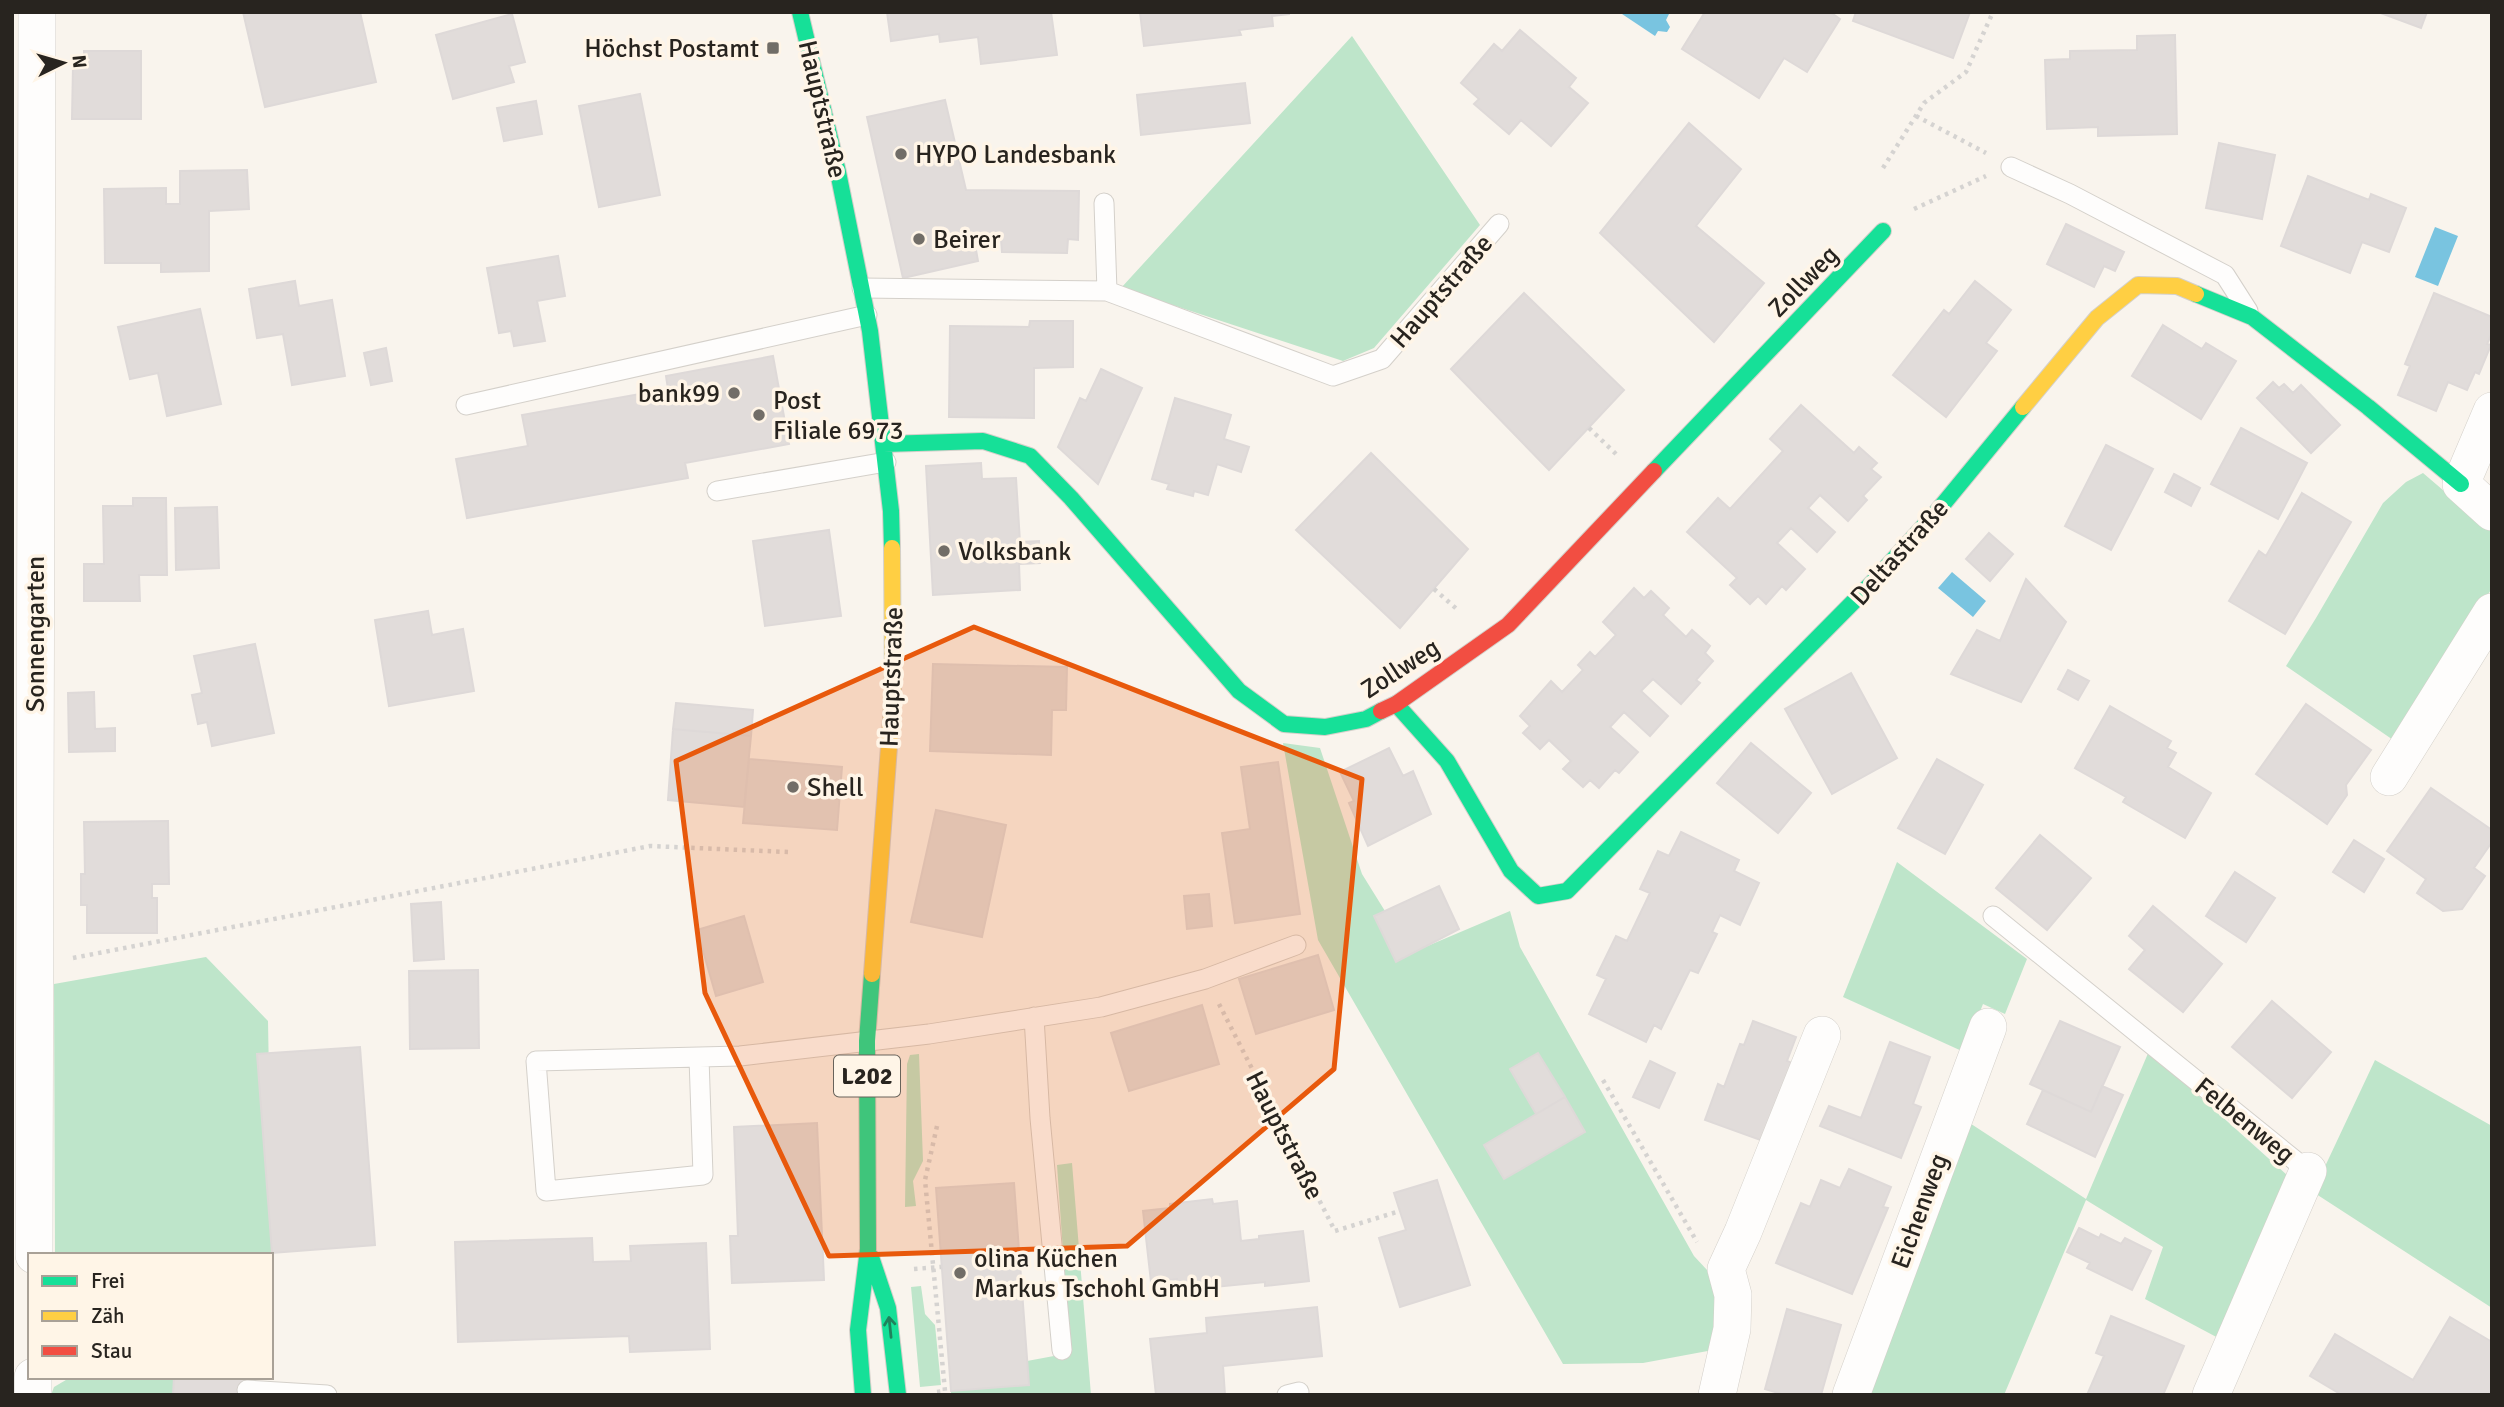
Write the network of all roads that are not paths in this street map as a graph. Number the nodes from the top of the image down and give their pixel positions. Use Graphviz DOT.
graph roads {
  1 [pos="37,12"];
  2 [pos="800,12"];
  3 [pos="2011,167"];
  4 [pos="1104,203"];
  5 [pos="1499,224"];
  6 [pos="1883,232"];
  7 [pos="862,288"];
  8 [pos="1107,291"];
  9 [pos="867,315"];
  10 [pos="2252,317"];
  11 [pos="466,405"];
  12 [pos="2492,411"];
  13 [pos="885,453"];
  14 [pos="2461,484"];
  15 [pos="717,491"];
  16 [pos="2492,512"];
  17 [pos="2492,612"];
  18 [pos="1396,704"];
  19 [pos="2389,777"];
  20 [pos="1993,916"];
  21 [pos="1296,945"];
  22 [pos="1034,1017"];
  23 [pos="1988,1027"];
  24 [pos="1822,1035"];
  25 [pos="867,1041"];
  26 [pos="699,1058"];
  27 [pos="2308,1171"];
  28 [pos="868,1249"];
  29 [pos="34,1253"];
  30 [pos="1062,1350"];
  31 [pos="247,1390"];
  32 [pos="327,1395"];
  33 [pos="863,1395"];
  34 [pos="898,1395"];
  35 [pos="1717,1395"];
  36 [pos="1851,1395"];
  37 [pos="2211,1395"];
  1 -- 29 [label="street, Sonnengarten"];
  2 -- 7 [label="street, Hauptstraße / L202"];
  3 -- 10 [label="lane"];
  4 -- 8 [label="lane"];
  5 -- 8 [label="lane, Hauptstraße"];
  6 -- 18 [label="street, Zollweg"];
  7 -- 8 [label="lane, Hauptstraße"];
  7 -- 9 [label="street, Hauptstraße / L202"];
  9 -- 11 [label="lane"];
  9 -- 13 [label="street, Hauptstraße / L202"];
  10 -- 14 [label="street, Deltastraße"];
  10 -- 18 [label="street, Deltastraße"];
  12 -- 14 [label="street"];
  13 -- 15 [label="lane"];
  13 -- 18 [label="street, Zollweg"];
  13 -- 25 [label="street, Hauptstraße / L202"];
  14 -- 16 [label="street, Deltastraße"];
  17 -- 19 [label="street"];
  20 -- 27 [label="lane, Felbenweg"];
  21 -- 22 [label="lane"];
  22 -- 25 [label="lane"];
  22 -- 30 [label="lane"];
  23 -- 36 [label="street, Eichenweg"];
  24 -- 35 [label="street"];
  25 -- 26 [label="lane"];
  25 -- 28 [label="street, Hauptstraße / L202"];
  26 -- 26 [label="lane"];
  27 -- 37 [label="street, Felbenweg"];
  28 -- 33 [label="street, Hauptstraße / L202"];
  34 -- 28 [label="street, Hauptstraße / L202, one-way"];
  31 -- 32 [label="lane"];
}
